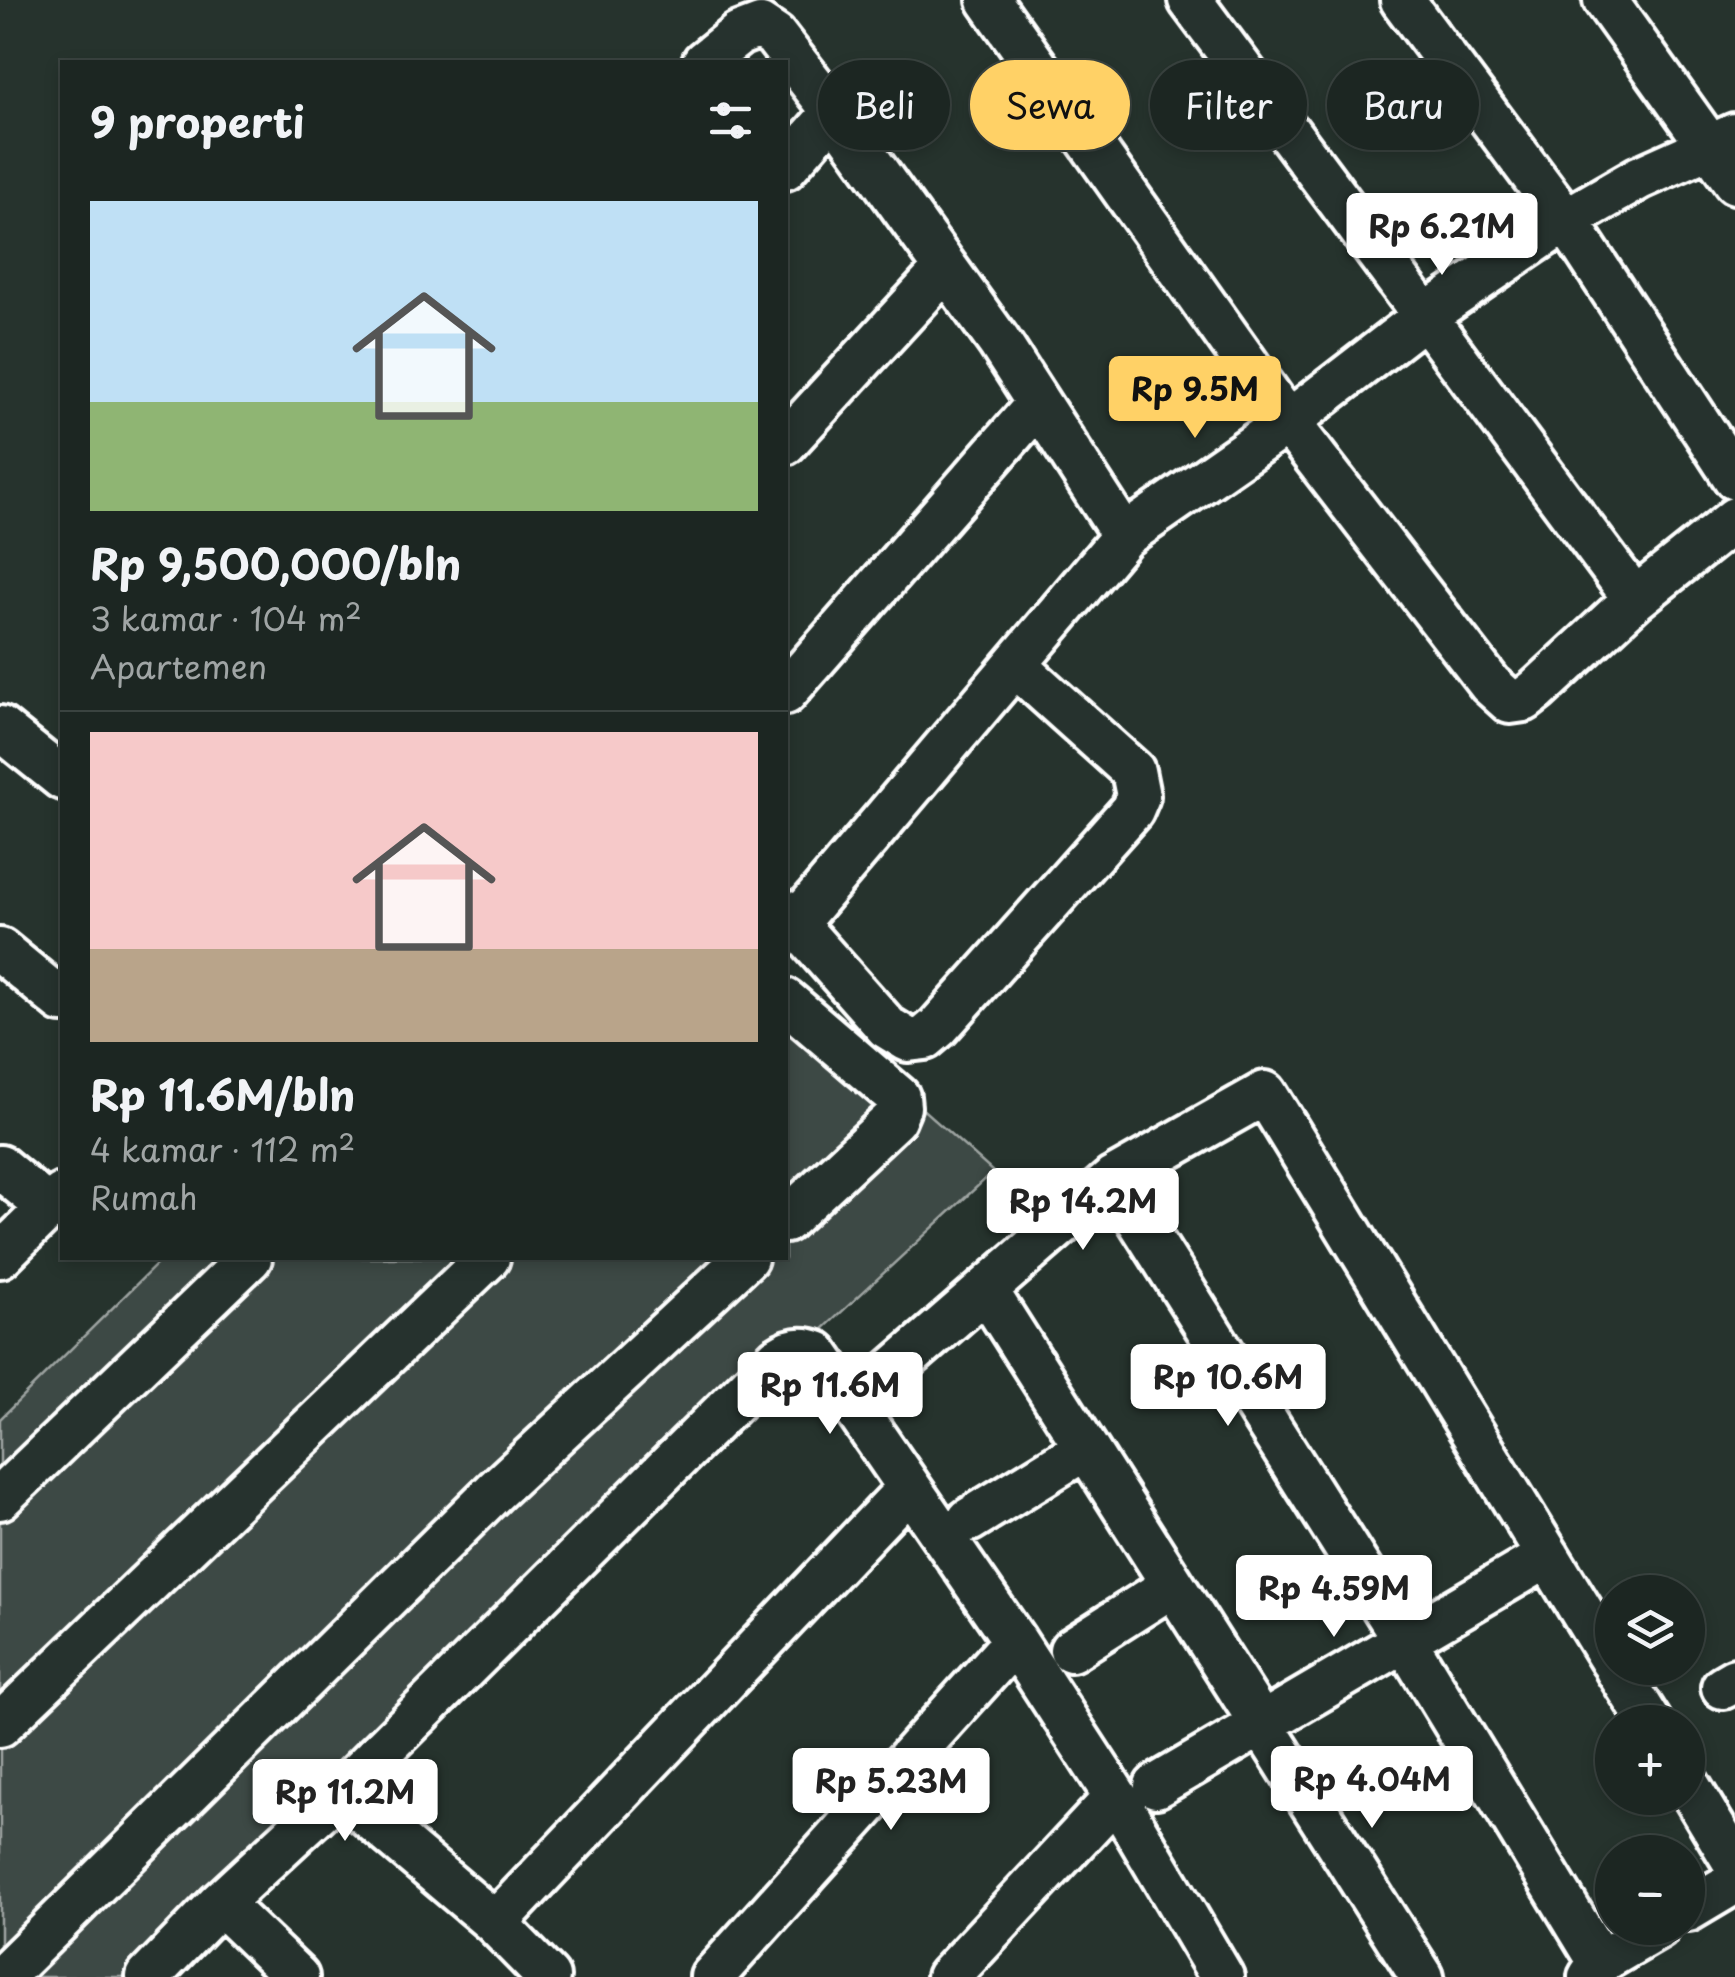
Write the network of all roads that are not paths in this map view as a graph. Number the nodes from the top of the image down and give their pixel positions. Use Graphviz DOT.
graph roads {
  1 [pos="989,0"];
  2 [pos="1190,0"];
  3 [pos="1402,0"];
  4 [pos="1605,0"];
  5 [pos="706,60"];
  6 [pos="818,91"];
  7 [pos="818,130"];
  8 [pos="1722,139"];
  9 [pos="861,150"];
  10 [pos="788,165"];
  11 [pos="1735,182"];
  12 [pos="1566,220"];
  13 [pos="946,268"];
  14 [pos="1425,316"];
  15 [pos="1038,404"];
  16 [pos="1288,422"];
  17 [pos="788,440"];
  18 [pos="1735,478"];
  19 [pos="1735,519"];
  20 [pos="1124,536"];
  21 [pos="1635,599"];
  22 [pos="1016,666"];
  23 [pos="788,691"];
  24 [pos="0,728"];
  25 [pos="60,776"];
  26 [pos="790,918"];
  27 [pos="0,950"];
  28 [pos="60,999"];
  29 [pos="788,1003"];
  30 [pos="0,1167"];
  31 [pos="1113,1179"];
  32 [pos="56,1202"];
  33 [pos="788,1218"];
  34 [pos="0,1256"];
  35 [pos="248,1260"];
  36 [pos="486,1260"];
  37 [pos="744,1260"];
  38 [pos="986,1290"];
  39 [pos="878,1383"];
  40 [pos="1086,1448"];
  41 [pos="909,1488"];
  42 [pos="0,1498"];
  43 [pos="969,1520"];
  44 [pos="1548,1556"];
  45 [pos="1172,1585"];
  46 [pos="1595,1633"];
  47 [pos="1015,1641"];
  48 [pos="1404,1641"];
  49 [pos="1071,1650"];
  50 [pos="1260,1723"];
  51 [pos="0,1725"];
  52 [pos="340,1792"];
  53 [pos="1136,1792"];
  54 [pos="1705,1813"];
  55 [pos="1735,1863"];
  56 [pos="1735,1882"];
  57 [pos="1705,1900"];
  58 [pos="220,1903"];
  59 [pos="496,1923"];
  60 [pos="1632,1945"];
  61 [pos="1595,1969"];
  62 [pos="2,1977"];
  63 [pos="148,1977"];
  64 [pos="297,1977"];
  65 [pos="548,1977"];
  66 [pos="712,1977"];
  67 [pos="948,1977"];
  68 [pos="1222,1977"];
  69 [pos="1422,1977"];
  1 -- 16 [label="street"];
  2 -- 14 [label="street"];
  3 -- 12 [label="street"];
  4 -- 8 [label="street"];
  5 -- 6 [label="street"];
  7 -- 10 [label="street"];
  8 -- 11 [label="street"];
  8 -- 12 [label="street"];
  9 -- 13 [label="street"];
  12 -- 14 [label="street"];
  12 -- 18 [label="street"];
  13 -- 15 [label="street"];
  13 -- 17 [label="street"];
  14 -- 16 [label="street"];
  14 -- 21 [label="street"];
  15 -- 20 [label="street"];
  15 -- 23 [label="street"];
  16 -- 20 [label="street"];
  16 -- 21 [label="street"];
  19 -- 21 [label="street"];
  20 -- 22 [label="street"];
  22 -- 26 [label="street"];
  22 -- 26 [label="street"];
  24 -- 25 [label="street"];
  27 -- 28 [label="street"];
  29 -- 33 [label="street"];
  30 -- 32 [label="street"];
  31 -- 38 [label="street"];
  31 -- 44 [label="street"];
  31 -- 48 [label="street"];
  32 -- 34 [label="street"];
  35 -- 42 [label="street"];
  36 -- 51 [label="street"];
  37 -- 62 [label="street"];
  38 -- 39 [label="street"];
  38 -- 40 [label="street"];
  40 -- 43 [label="street"];
  40 -- 45 [label="street"];
  41 -- 47 [label="street"];
  41 -- 52 [label="street"];
  41 -- 59 [label="street"];
  44 -- 46 [label="street"];
  44 -- 48 [label="street"];
  45 -- 49 [label="street"];
  45 -- 50 [label="street"];
  47 -- 53 [label="street"];
  47 -- 66 [label="street"];
  48 -- 50 [label="street"];
  48 -- 61 [label="street"];
  50 -- 53 [label="street"];
  50 -- 69 [label="street"];
  52 -- 58 [label="street"];
  52 -- 59 [label="street"];
  53 -- 67 [label="street"];
  53 -- 68 [label="street"];
  54 -- 55 [label="street"];
  56 -- 57 [label="street"];
  58 -- 63 [label="street"];
  58 -- 64 [label="street"];
  59 -- 65 [label="street"];
  60 -- 61 [label="street"];
}
